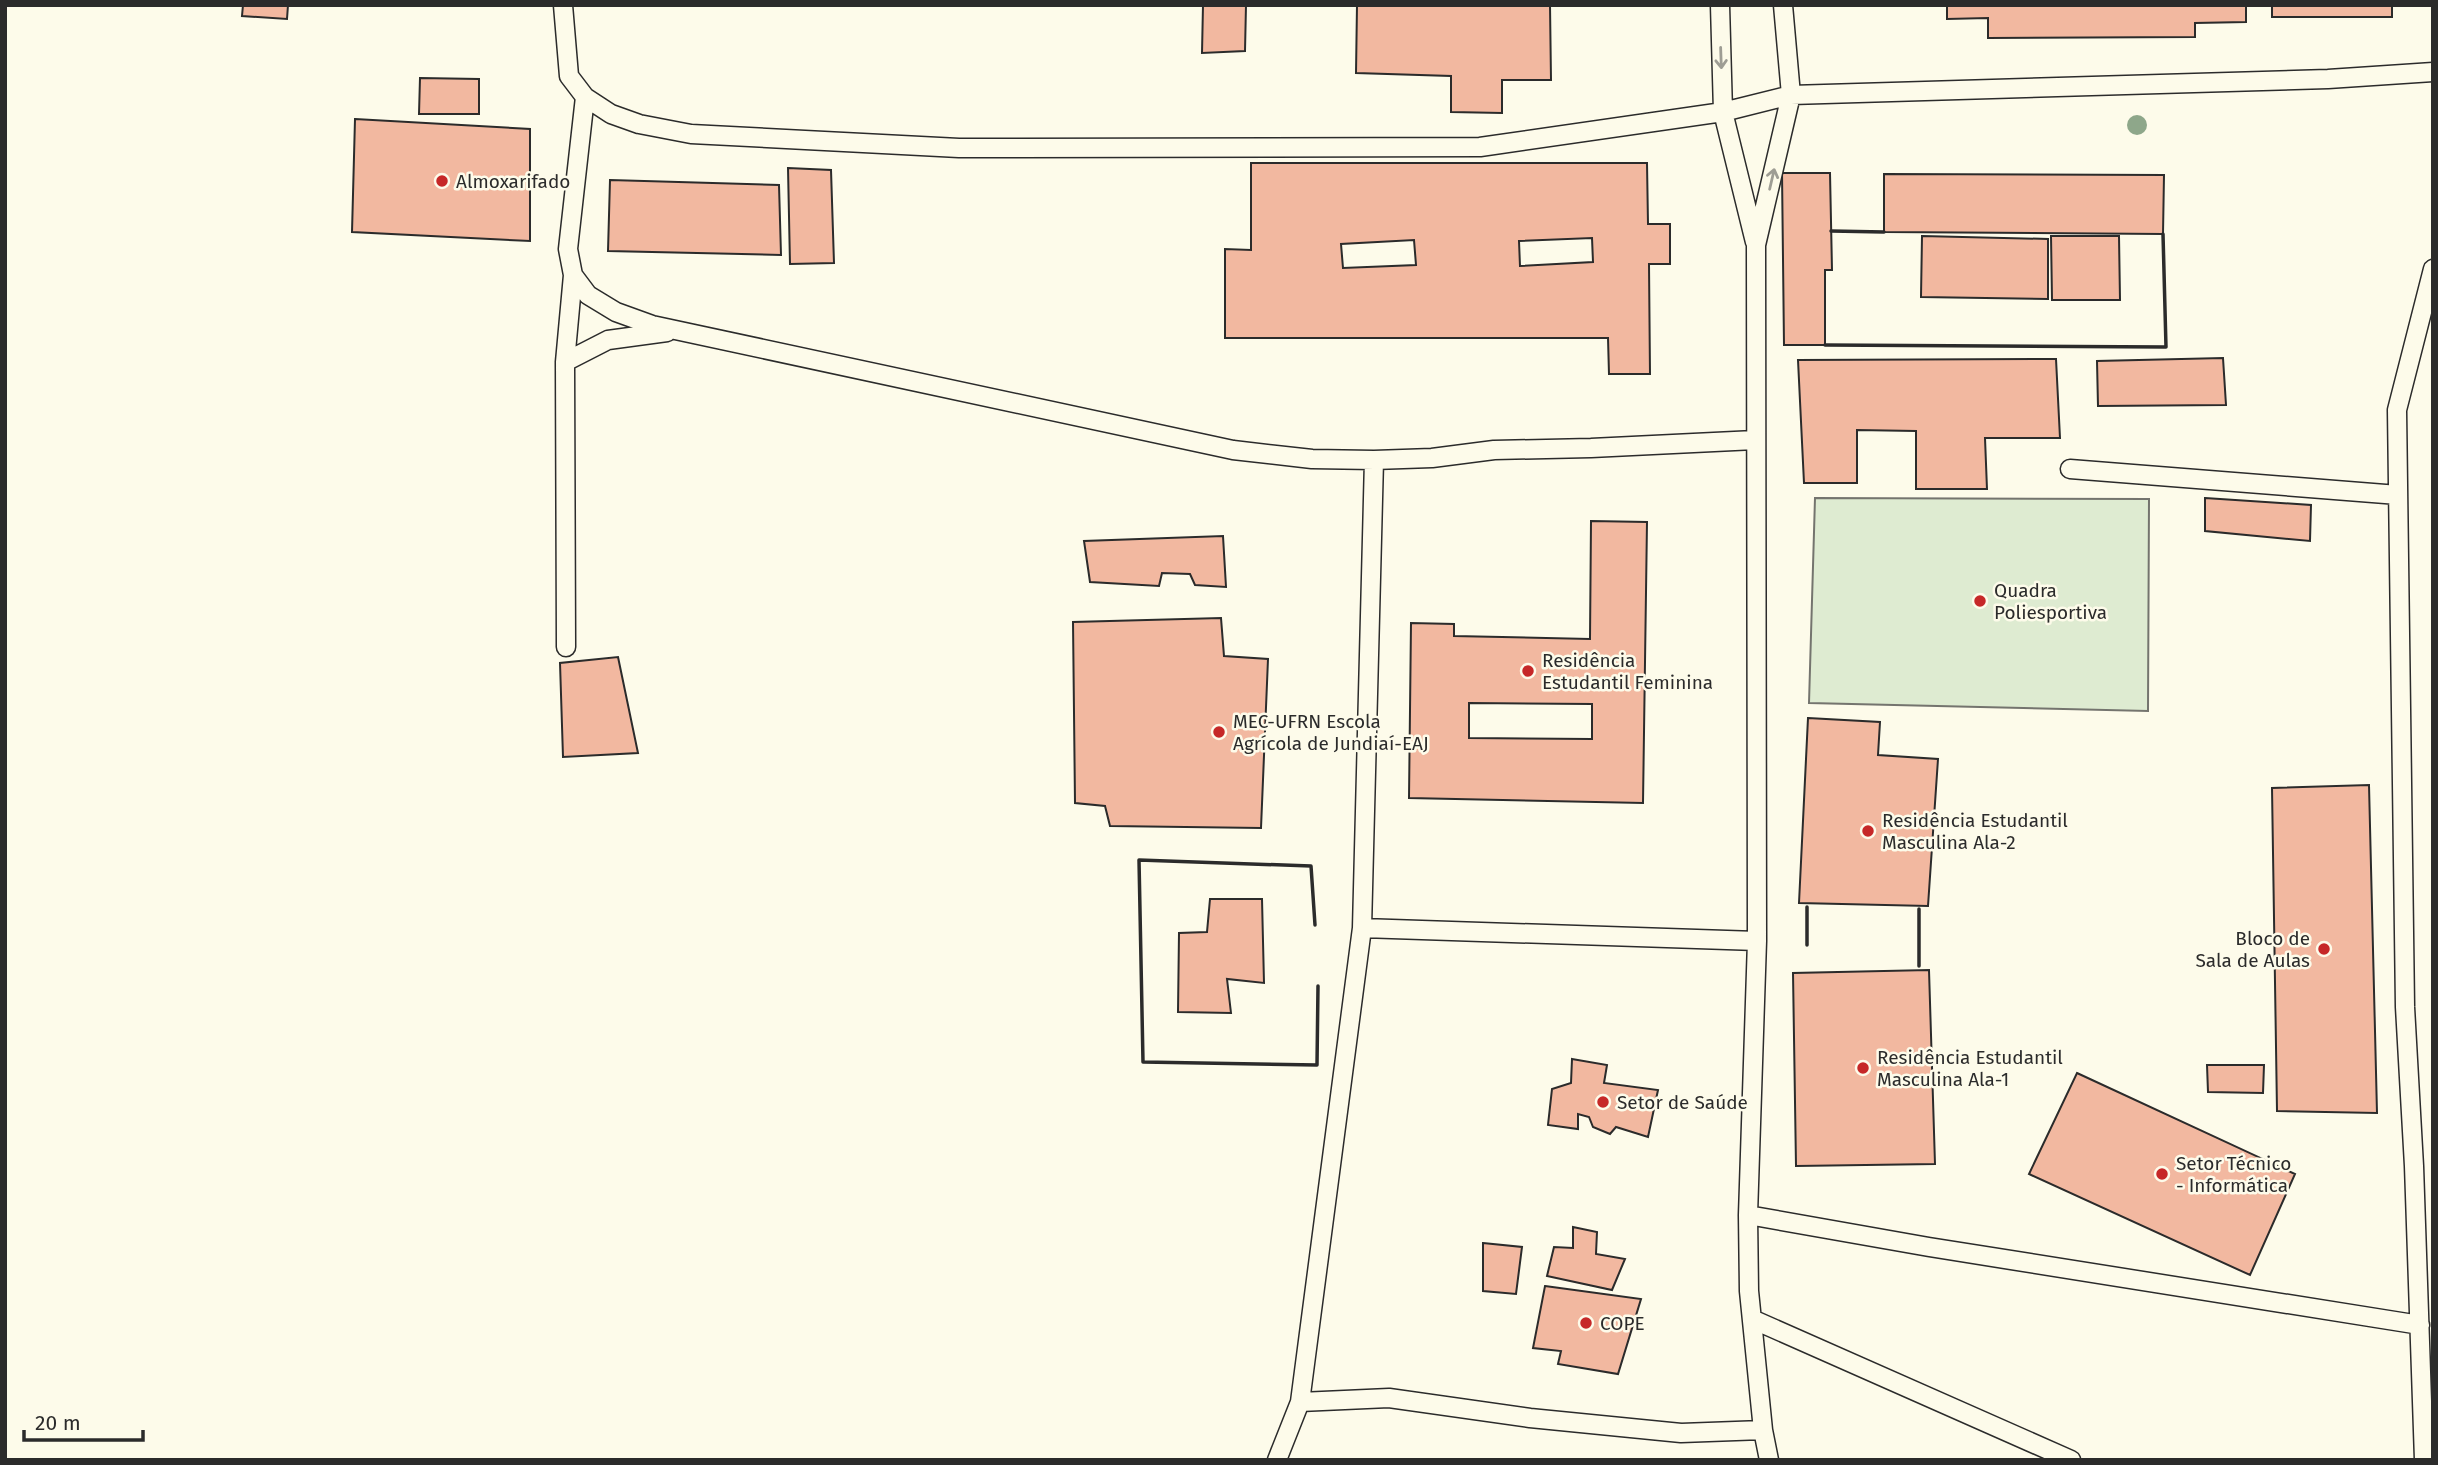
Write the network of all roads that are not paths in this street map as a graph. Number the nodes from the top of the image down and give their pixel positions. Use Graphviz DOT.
graph roads {
  1 [pos="563,5"];
  2 [pos="1720,5"];
  3 [pos="1783,5"];
  4 [pos="2433,72"];
  5 [pos="1791,95"];
  6 [pos="585,97"];
  7 [pos="1723,112"];
  8 [pos="1756,245"];
  9 [pos="2433,269"];
  10 [pos="573,275"];
  11 [pos="678,331"];
  12 [pos="565,362"];
  13 [pos="1755,440"];
  14 [pos="1374,460"];
  15 [pos="2070,469"];
  16 [pos="2398,495"];
  17 [pos="566,647"];
  18 [pos="1362,928"];
  19 [pos="1757,941"];
  20 [pos="1748,1215"];
  21 [pos="1752,1319"];
  22 [pos="2420,1325"];
  23 [pos="1300,1402"];
  24 [pos="1763,1430"];
  25 [pos="1277,1460"];
  26 [pos="1769,1460"];
  27 [pos="2071,1460"];
  28 [pos="2424,1460"];
  1 -- 6 [label="lane"];
  2 -- 7 [label="lane, one-way"];
  3 -- 5 [label="lane"];
  4 -- 5 [label="lane"];
  5 -- 7 [label="lane"];
  8 -- 5 [label="lane, one-way"];
  6 -- 7 [label="lane"];
  6 -- 10 [label="lane"];
  7 -- 8 [label="lane"];
  8 -- 13 [label="lane"];
  9 -- 16 [label="lane"];
  10 -- 11 [label="lane"];
  10 -- 12 [label="lane"];
  11 -- 12 [label="lane"];
  11 -- 14 [label="lane"];
  12 -- 17 [label="lane"];
  13 -- 14 [label="lane"];
  13 -- 19 [label="lane"];
  14 -- 18 [label="lane"];
  15 -- 16 [label="lane"];
  16 -- 22 [label="lane"];
  18 -- 19 [label="lane"];
  18 -- 23 [label="lane"];
  19 -- 20 [label="lane"];
  20 -- 21 [label="lane"];
  20 -- 22 [label="lane"];
  21 -- 24 [label="lane"];
  21 -- 27 [label="lane"];
  22 -- 28 [label="lane"];
  23 -- 24 [label="lane"];
  23 -- 25 [label="lane"];
  24 -- 26 [label="lane"];
}
